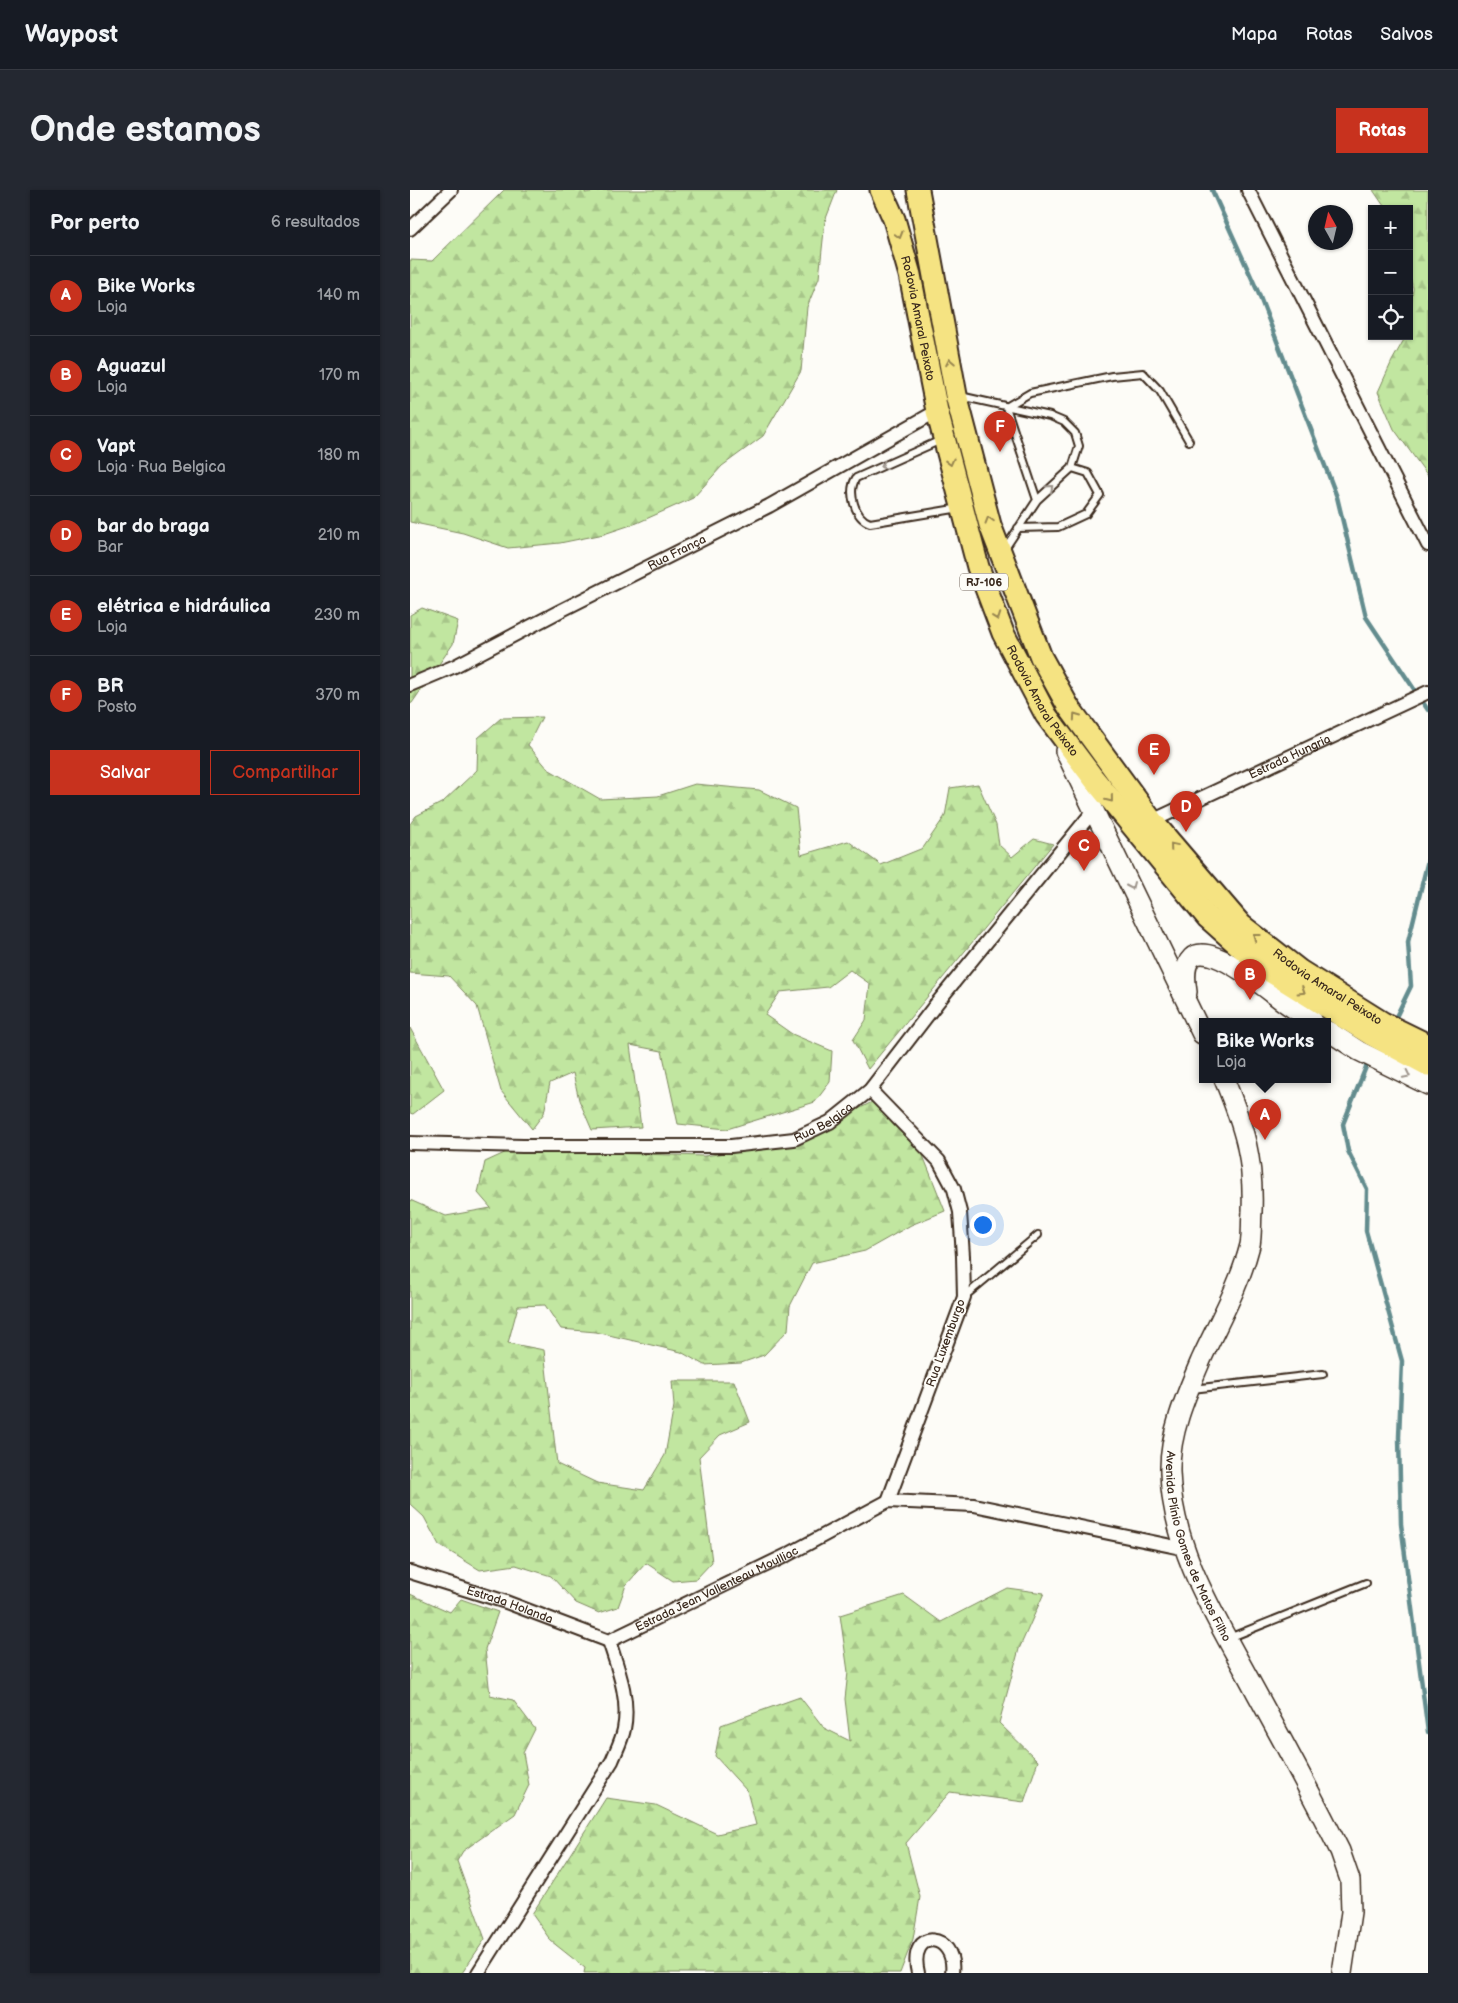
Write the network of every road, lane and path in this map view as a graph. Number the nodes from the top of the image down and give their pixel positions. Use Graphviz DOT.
graph roads {
  1 [pos="451,190"];
  2 [pos="918,190"];
  3 [pos="1248,190"];
  4 [pos="884,194"];
  5 [pos="410,229"];
  6 [pos="956,395"];
  7 [pos="1006,407"];
  8 [pos="937,411"];
  9 [pos="944,439"];
  10 [pos="1189,441"];
  11 [pos="1072,468"];
  12 [pos="1036,500"];
  13 [pos="962,508"];
  14 [pos="1018,528"];
  15 [pos="1428,545"];
  16 [pos="1001,555"];
  17 [pos="410,686"];
  18 [pos="1428,692"];
  19 [pos="1046,715"];
  20 [pos="1094,810"];
  21 [pos="1152,821"];
  22 [pos="1189,1006"];
  23 [pos="1309,1018"];
  24 [pos="1199,1028"];
  25 [pos="1331,1031"];
  26 [pos="1371,1036"];
  27 [pos="1428,1045"];
  28 [pos="1397,1050"];
  29 [pos="1428,1065"];
  30 [pos="1226,1083"];
  31 [pos="1428,1085"];
  32 [pos="870,1090"];
  33 [pos="410,1143"];
  34 [pos="1038,1235"];
  35 [pos="964,1296"];
  36 [pos="1323,1374"];
  37 [pos="1188,1389"];
  38 [pos="888,1501"];
  39 [pos="1186,1549"];
  40 [pos="410,1572"];
  41 [pos="1366,1582"];
  42 [pos="1228,1638"];
  43 [pos="609,1641"];
  44 [pos="478,1973"];
  45 [pos="918,1973"];
  46 [pos="952,1973"];
  47 [pos="1342,1973"];
  1 -- 5 [label="street"];
  6 -- 2 [label="highway, Rodovia Amaral Peixoto / RJ-106, one-way"];
  3 -- 15 [label="street"];
  4 -- 8 [label="highway, Rodovia Amaral Peixoto / RJ-106, one-way"];
  6 -- 7 [label="lane"];
  16 -- 6 [label="highway, Rodovia Amaral Peixoto / RJ-106, one-way"];
  7 -- 10 [label="lane"];
  7 -- 11 [label="lane"];
  7 -- 12 [label="lane"];
  8 -- 9 [label="highway, Rodovia Amaral Peixoto / RJ-106"];
  8 -- 17 [label="street, Rua França"];
  9 -- 13 [label="highway, Rodovia Amaral Peixoto / RJ-106, one-way"];
  9 -- 13 [label="lane, one-way"];
  12 -- 11 [label="lane, one-way"];
  11 -- 14 [label="lane"];
  12 -- 14 [label="lane"];
  13 -- 19 [label="highway, Rodovia Amaral Peixoto / RJ-106, one-way"];
  14 -- 16 [label="lane"];
  21 -- 16 [label="highway, Rodovia Amaral Peixoto / RJ-106, one-way"];
  18 -- 21 [label="street, Estrada Hungria"];
  19 -- 20 [label="main road"];
  19 -- 26 [label="highway, Rodovia Amaral Peixoto / RJ-106, one-way"];
  20 -- 22 [label="main road, one-way"];
  20 -- 32 [label="street, Rua Belgica"];
  26 -- 21 [label="highway, Rodovia Amaral Peixoto / RJ-106, one-way"];
  22 -- 23 [label="main road"];
  22 -- 24 [label="main road"];
  25 -- 26 [label="main road"];
  26 -- 28 [label="highway, Rodovia Amaral Peixoto / RJ-106"];
  27 -- 28 [label="highway, Rodovia Amaral Peixoto / RJ-106"];
  28 -- 29 [label="highway, Rodovia Amaral Peixoto / RJ-106"];
  28 -- 31 [label="main road, one-way"];
  30 -- 37 [label="main road, Avenida Plínio Gomes de Matos Filho"];
  32 -- 33 [label="street, Rua Belgica"];
  32 -- 35 [label="street, Rua Luxemburgo"];
  34 -- 35 [label="lane"];
  35 -- 38 [label="street, Rua Luxemburgo"];
  36 -- 37 [label="lane"];
  37 -- 39 [label="main road, Avenida Plínio Gomes de Matos Filho"];
  38 -- 39 [label="street"];
  38 -- 43 [label="street, Estrada Jean Vallenteau Moulliac"];
  39 -- 42 [label="main road, Avenida Plínio Gomes de Matos Filho"];
  40 -- 43 [label="street, Estrada Holanda"];
  41 -- 42 [label="lane"];
  42 -- 47 [label="main road, Avenida Plínio Gomes de Matos Filho"];
  43 -- 44 [label="street"];
  45 -- 46 [label="street"];
}
